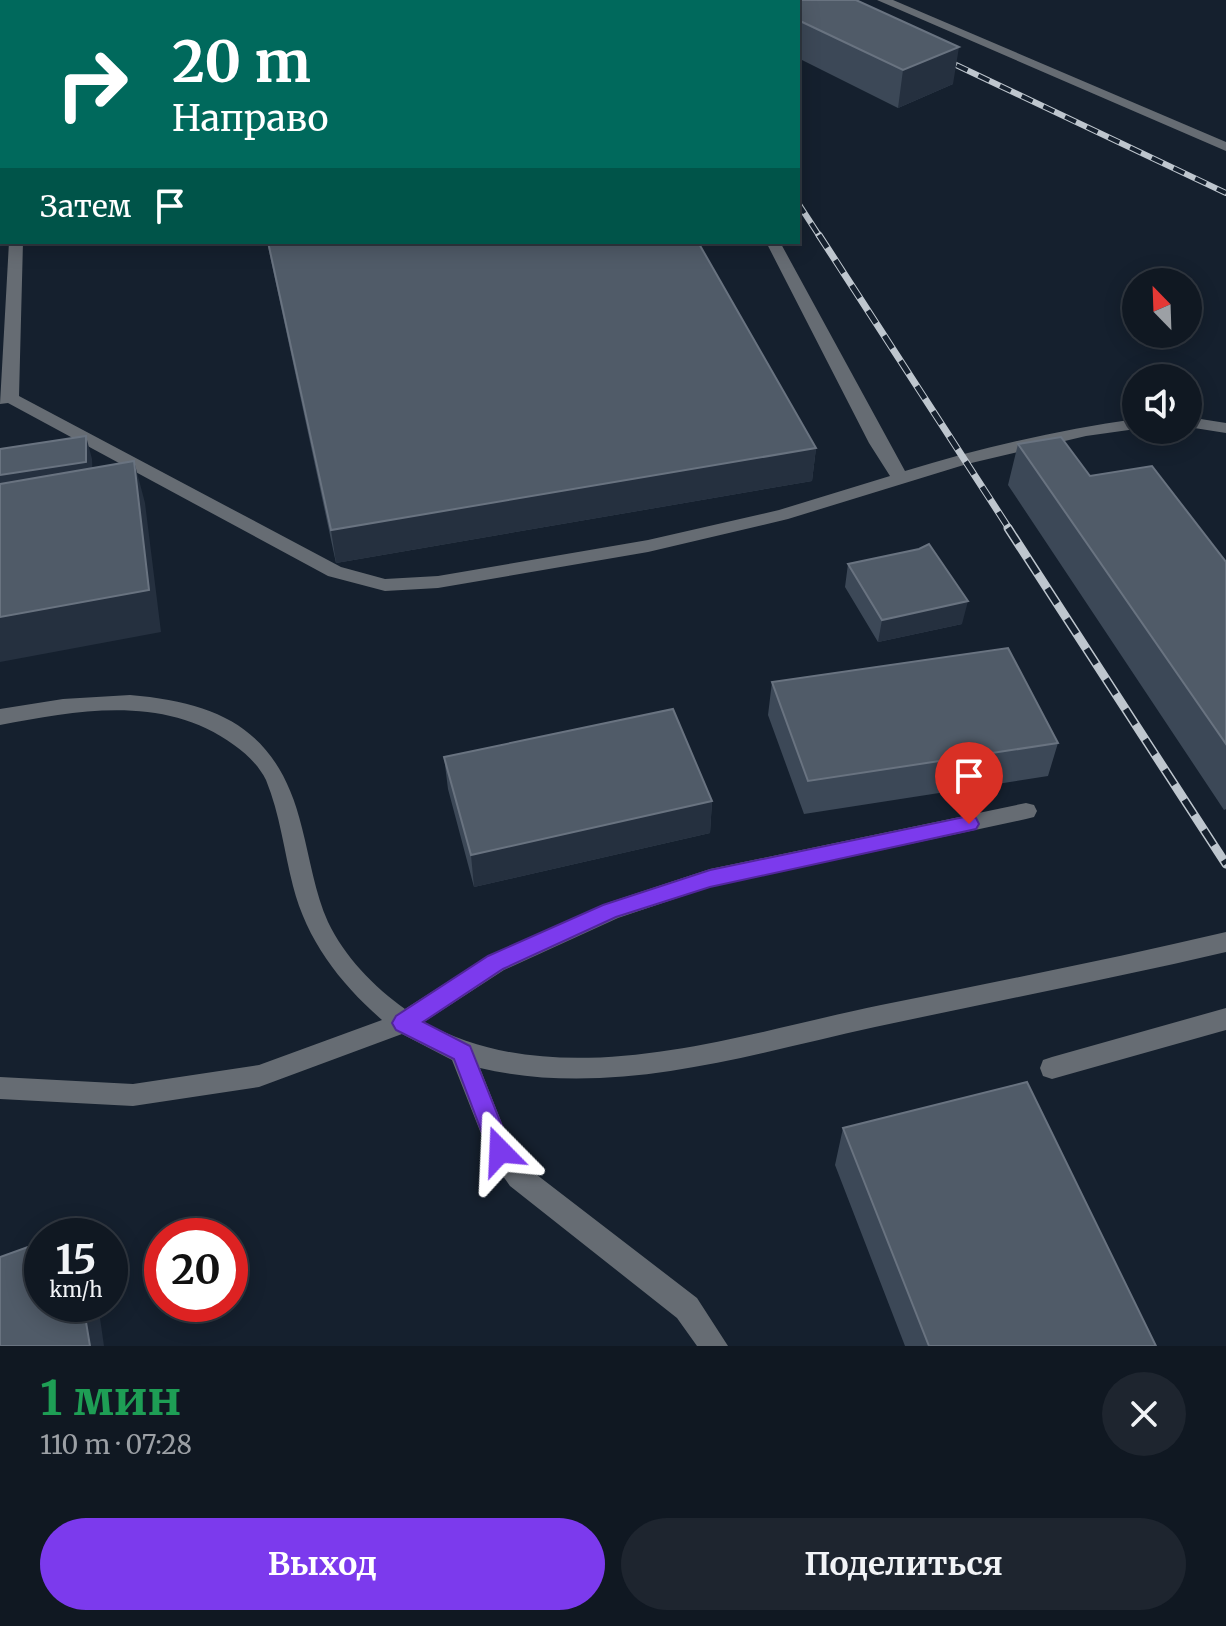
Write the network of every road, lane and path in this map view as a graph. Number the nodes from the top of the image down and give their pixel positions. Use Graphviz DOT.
graph roads {
  1 [pos="883,0"];
  2 [pos="1226,147"];
  3 [pos="16,244"];
  4 [pos="774,244"];
  5 [pos="6,399"];
  6 [pos="1202,424"];
  7 [pos="1122,426"];
  8 [pos="1226,428"];
  9 [pos="900,478"];
  10 [pos="0,717"];
  11 [pos="1026,811"];
  12 [pos="1226,942"];
  13 [pos="1226,1019"];
  14 [pos="403,1023"];
  15 [pos="462,1053"];
  16 [pos="1052,1068"];
  17 [pos="0,1088"];
  18 [pos="714,1346"];
  1 -- 2 [label="street"];
  3 -- 5 [label="street"];
  4 -- 9 [label="street"];
  5 -- 9 [label="street"];
  6 -- 8 [label="street"];
  7 -- 9 [label="street"];
  10 -- 14 [label="street"];
  11 -- 14 [label="street"];
  12 -- 15 [label="street"];
  13 -- 16 [label="street"];
  14 -- 15 [label="street"];
  14 -- 17 [label="street"];
  15 -- 18 [label="street"];
}
